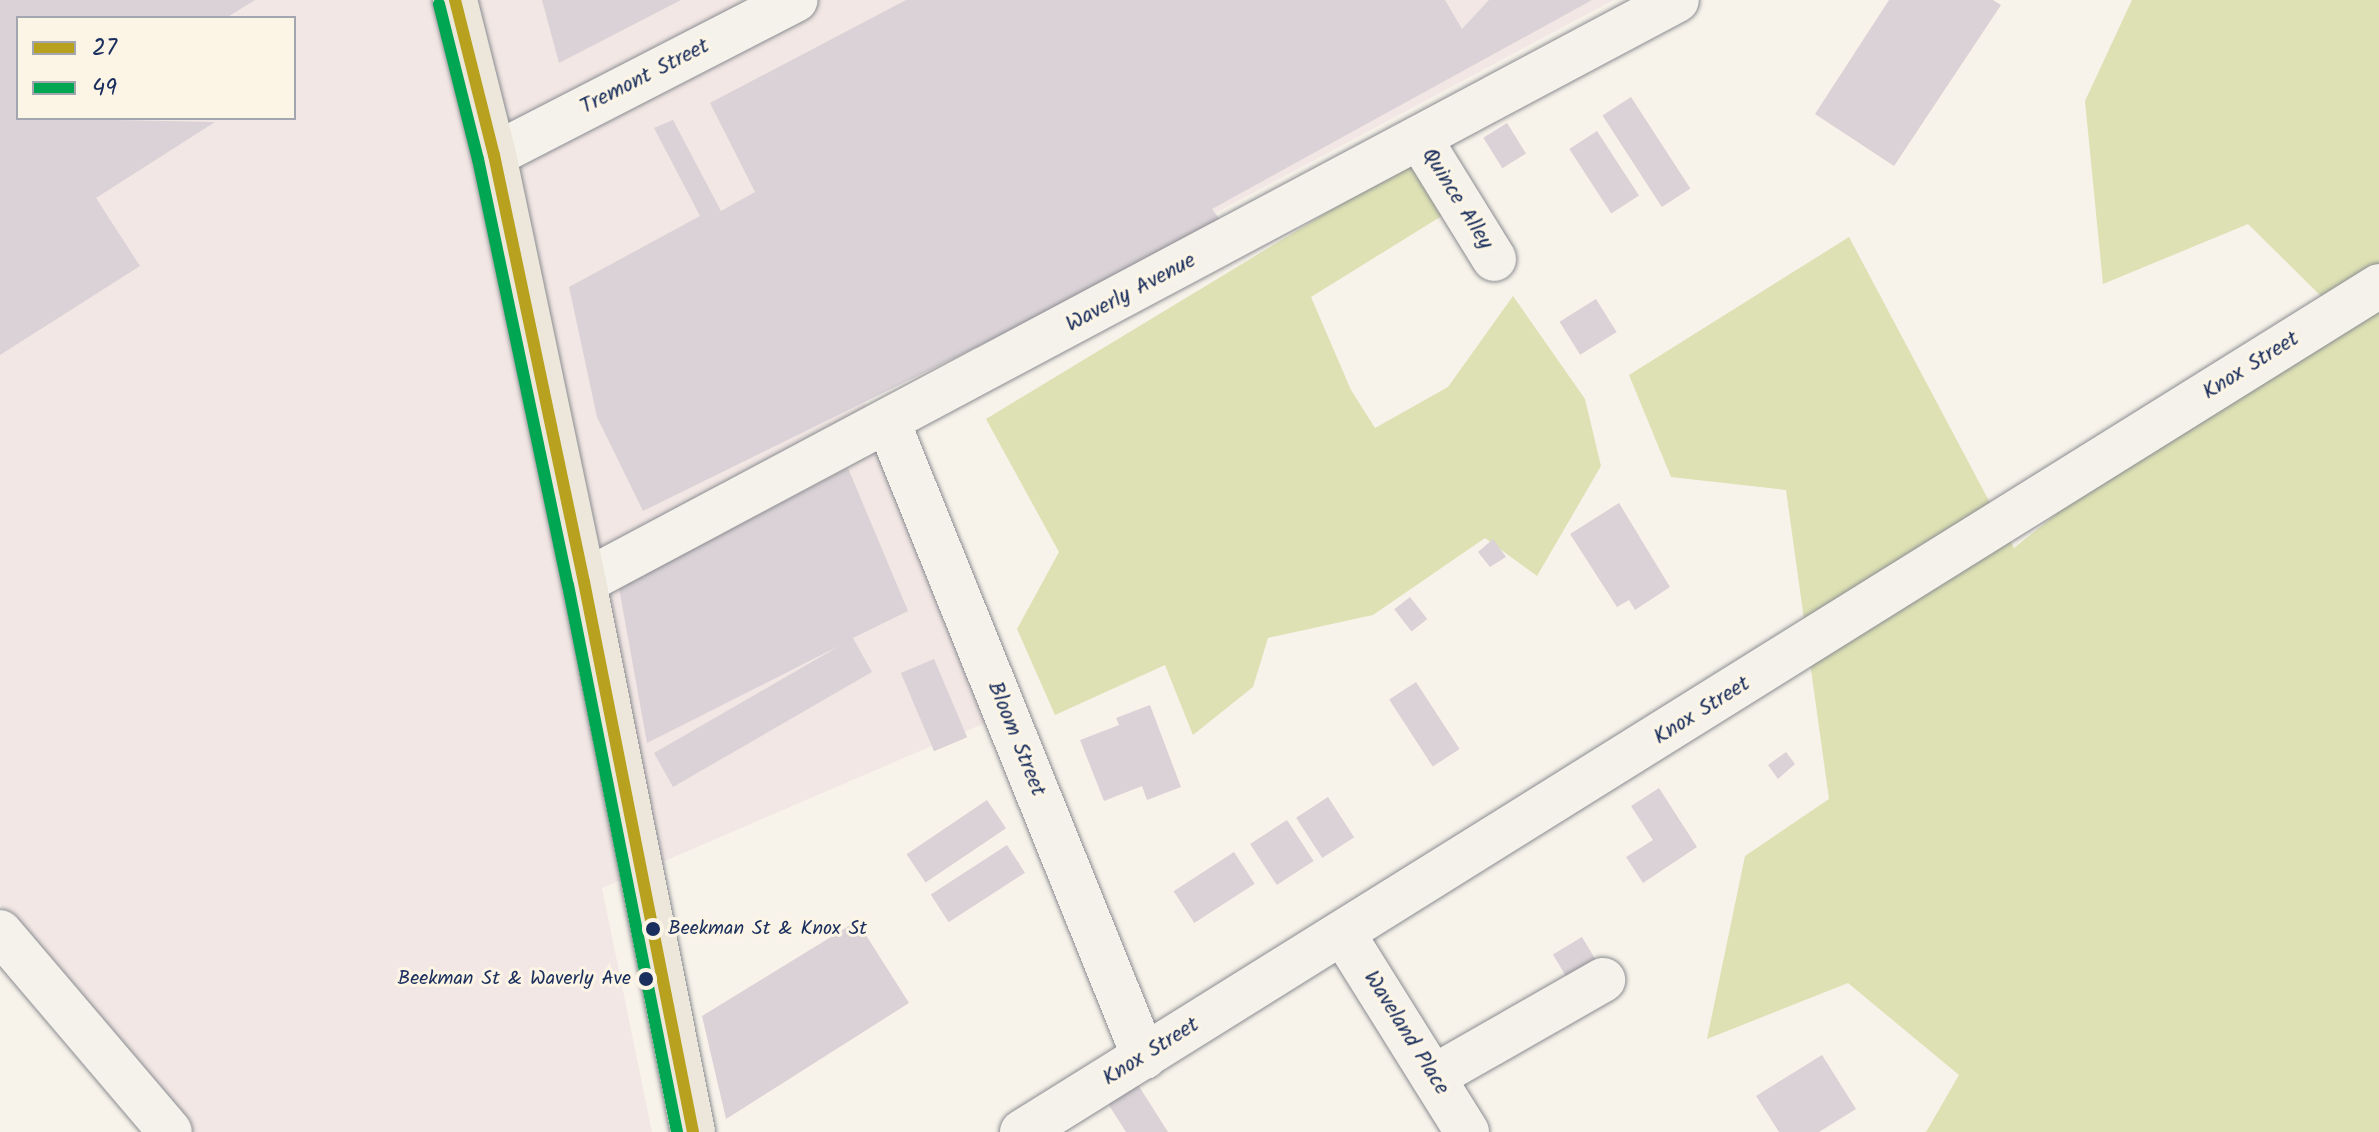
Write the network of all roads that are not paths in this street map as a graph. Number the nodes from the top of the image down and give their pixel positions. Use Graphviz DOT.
graph roads {
  1 [pos="455,0"];
  2 [pos="796,0"];
  3 [pos="1677,0"];
  4 [pos="1420,139"];
  5 [pos="494,155"];
  6 [pos="1494,259"];
  7 [pos="2379,286"];
  8 [pos="888,422"];
  9 [pos="584,582"];
  10 [pos="0,932"];
  11 [pos="1344,935"];
  12 [pos="1603,980"];
  13 [pos="1144,1057"];
  14 [pos="1433,1077"];
  15 [pos="170,1132"];
  16 [pos="693,1132"];
  17 [pos="1022,1132"];
  18 [pos="1467,1132"];
  1 -- 5 [label="main road"];
  2 -- 5 [label="street, Tremont Street"];
  3 -- 4 [label="street, Waverly Avenue"];
  4 -- 6 [label="street, Quince Alley"];
  4 -- 8 [label="street, Waverly Avenue"];
  5 -- 9 [label="main road"];
  7 -- 11 [label="street, Knox Street"];
  8 -- 9 [label="street, Waverly Avenue"];
  8 -- 13 [label="street, Bloom Street"];
  9 -- 16 [label="main road"];
  10 -- 15 [label="street"];
  11 -- 13 [label="street, Knox Street"];
  11 -- 14 [label="street, Waveland Place"];
  12 -- 14 [label="street"];
  13 -- 17 [label="street, Knox Street"];
  14 -- 18 [label="street, Waveland Place"];
}
